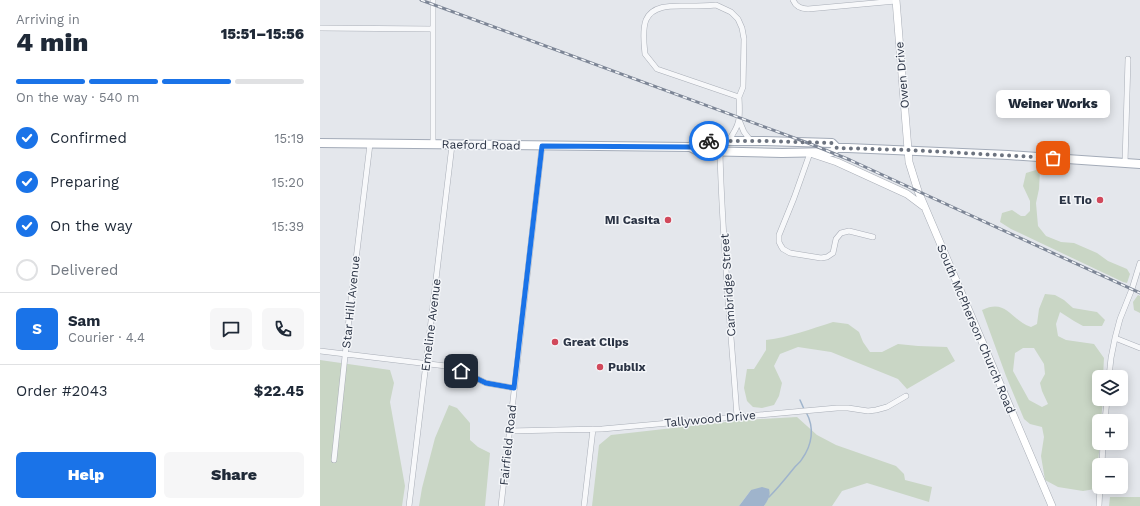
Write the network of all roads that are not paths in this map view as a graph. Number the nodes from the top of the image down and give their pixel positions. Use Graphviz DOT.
graph roads {
  1 [pos="433,0"];
  2 [pos="793,0"];
  3 [pos="896,0"];
  4 [pos="320,28"];
  5 [pos="433,29"];
  6 [pos="1128,59"];
  7 [pos="739,97"];
  8 [pos="739,120"];
  9 [pos="728,141"];
  10 [pos="751,141"];
  11 [pos="320,143"];
  12 [pos="370,144"];
  13 [pos="433,145"];
  14 [pos="452,145"];
  15 [pos="542,146"];
  16 [pos="690,147"];
  17 [pos="837,148"];
  18 [pos="908,150"];
  19 [pos="720,152"];
  20 [pos="810,153"];
  21 [pos="1125,163"];
  22 [pos="1140,164"];
  23 [pos="924,206"];
  24 [pos="873,237"];
  25 [pos="1140,263"];
  26 [pos="1115,338"];
  27 [pos="1140,348"];
  28 [pos="320,351"];
  29 [pos="346,355"];
  30 [pos="426,364"];
  31 [pos="1110,370"];
  32 [pos="514,388"];
  33 [pos="906,396"];
  34 [pos="737,417"];
  35 [pos="593,429"];
  36 [pos="509,431"];
  37 [pos="334,460"];
  38 [pos="1100,494"];
  39 [pos="409,506"];
  40 [pos="501,506"];
  41 [pos="584,506"];
  42 [pos="1052,506"];
  43 [pos="1099,506"];
  1 -- 5 [label="street"];
  2 -- 3 [label="street"];
  3 -- 18 [label="main road, Owen Drive"];
  4 -- 5 [label="street"];
  5 -- 13 [label="street"];
  6 -- 21 [label="street"];
  7 -- 7 [label="street"];
  7 -- 8 [label="street"];
  8 -- 9 [label="street"];
  8 -- 10 [label="street"];
  9 -- 10 [label="main road, Raeford Road"];
  9 -- 16 [label="main road, Raeford Road"];
  10 -- 17 [label="main road, Raeford Road"];
  11 -- 12 [label="main road, Raeford Road"];
  12 -- 13 [label="main road, Raeford Road"];
  12 -- 29 [label="street, Star Hill Avenue"];
  13 -- 14 [label="main road, Raeford Road"];
  14 -- 15 [label="main road, Raeford Road"];
  14 -- 30 [label="street, Emeline Avenue"];
  15 -- 16 [label="main road, Raeford Road"];
  15 -- 32 [label="street, Fairfield Road"];
  16 -- 19 [label="main road, Raeford Road"];
  17 -- 18 [label="main road, Raeford Road"];
  17 -- 20 [label="main road, Raeford Road"];
  18 -- 21 [label="main road, Raeford Road"];
  18 -- 23 [label="main road, South McPherson Church Road"];
  19 -- 20 [label="main road, Raeford Road"];
  19 -- 34 [label="street, Cambridge Street"];
  20 -- 23 [label="main road"];
  20 -- 24 [label="street"];
  21 -- 22 [label="main road, Raeford Road"];
  23 -- 42 [label="main road, South McPherson Church Road"];
  25 -- 26 [label="street"];
  26 -- 27 [label="street"];
  26 -- 31 [label="street"];
  28 -- 29 [label="street"];
  29 -- 30 [label="street"];
  29 -- 37 [label="street, Star Hill Avenue"];
  30 -- 32 [label="street"];
  30 -- 39 [label="street, Emeline Avenue"];
  32 -- 36 [label="street, Fairfield Road"];
  33 -- 34 [label="street, Tallywood Drive"];
  34 -- 35 [label="street, Tallywood Drive"];
  35 -- 36 [label="street, Tallywood Drive"];
  35 -- 41 [label="street"];
  36 -- 40 [label="street, Fairfield Road"];
  38 -- 43 [label="street"];
}
